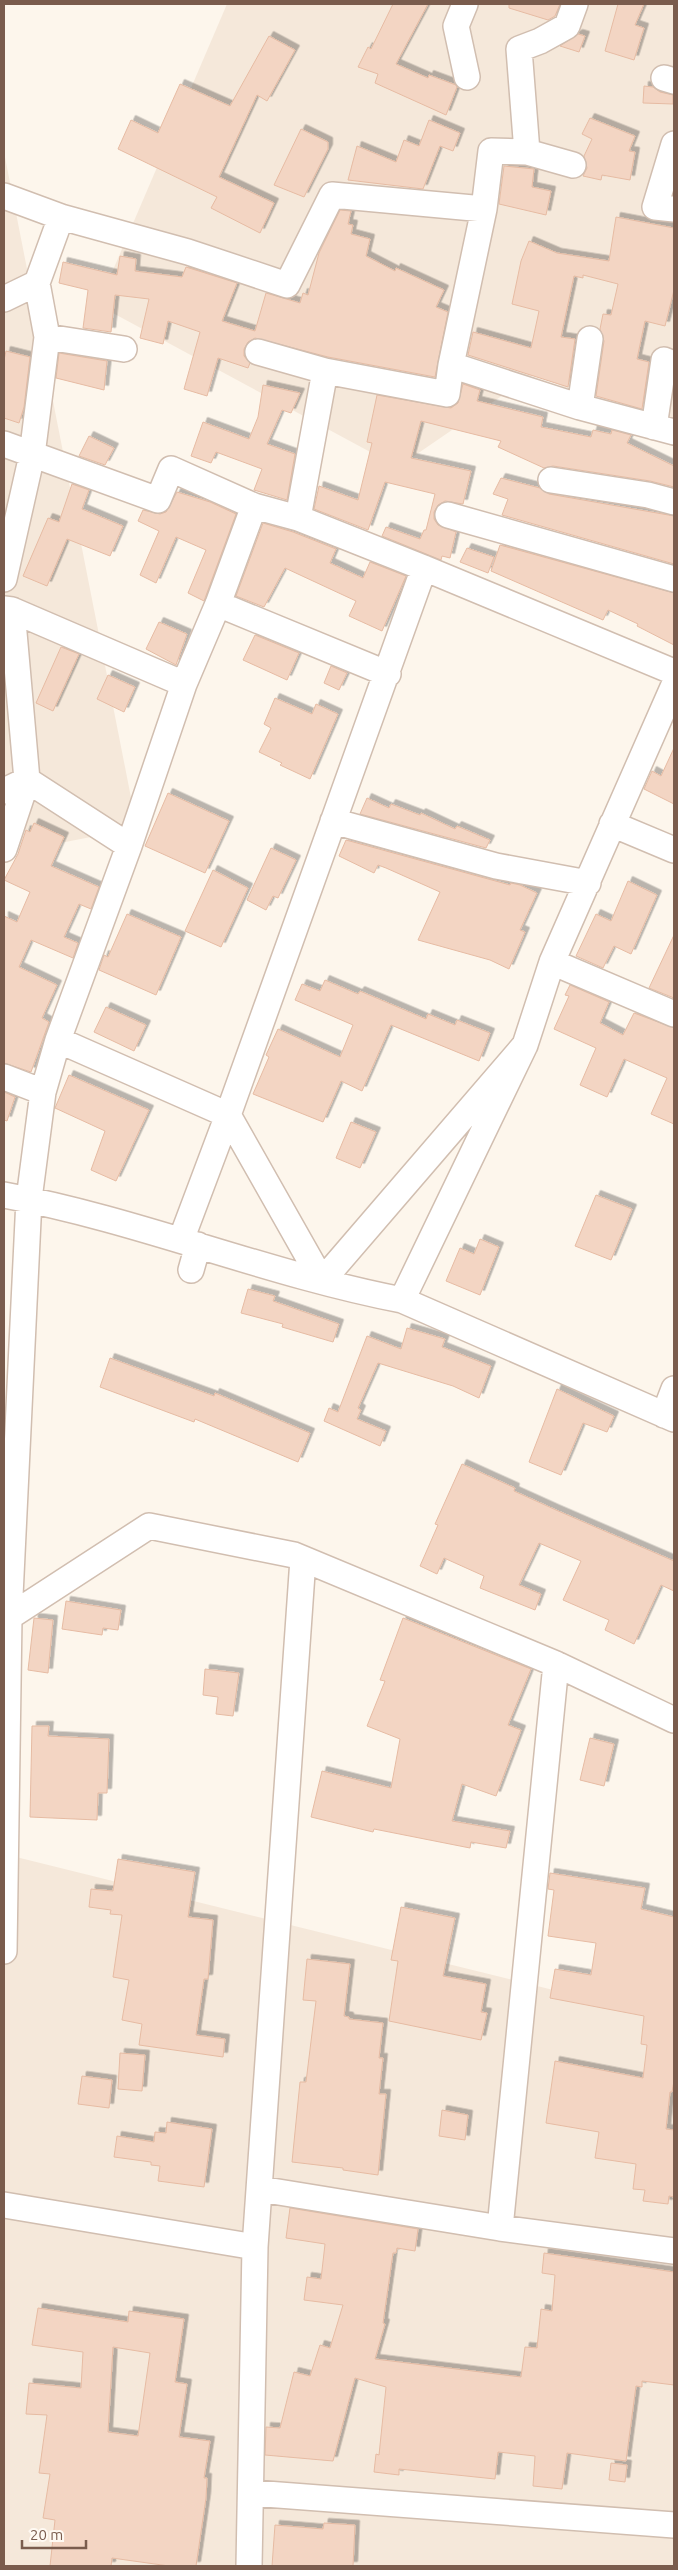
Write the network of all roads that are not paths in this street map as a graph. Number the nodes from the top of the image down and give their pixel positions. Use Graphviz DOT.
graph roads {
  1 [pos="465,4"];
  2 [pos="575,4"];
  3 [pos="468,77"];
  4 [pos="674,144"];
  5 [pos="527,152"];
  6 [pos="573,165"];
  7 [pos="4,196"];
  8 [pos="484,209"];
  9 [pos="674,209"];
  10 [pos="61,217"];
  11 [pos="37,283"];
  12 [pos="4,299"];
  13 [pos="47,337"];
  14 [pos="590,339"];
  15 [pos="124,349"];
  16 [pos="258,352"];
  17 [pos="674,364"];
  18 [pos="451,365"];
  19 [pos="325,371"];
  20 [pos="580,407"];
  21 [pos="664,430"];
  22 [pos="4,444"];
  23 [pos="32,455"];
  24 [pos="551,480"];
  25 [pos="674,502"];
  26 [pos="254,506"];
  27 [pos="448,515"];
  28 [pos="298,518"];
  29 [pos="424,568"];
  30 [pos="4,579"];
  31 [pos="674,579"];
  32 [pos="218,604"];
  33 [pos="6,610"];
  34 [pos="674,672"];
  35 [pos="388,674"];
  36 [pos="184,684"];
  37 [pos="674,685"];
  38 [pos="27,780"];
  39 [pos="4,791"];
  40 [pos="332,821"];
  41 [pos="612,824"];
  42 [pos="129,846"];
  43 [pos="4,848"];
  44 [pos="674,850"];
  45 [pos="588,883"];
  46 [pos="552,962"];
  47 [pos="674,1014"];
  48 [pos="58,1040"];
  49 [pos="526,1044"];
  50 [pos="4,1077"];
  51 [pos="43,1092"];
  52 [pos="228,1115"];
  53 [pos="4,1195"];
  54 [pos="29,1200"];
  55 [pos="189,1243"];
  56 [pos="191,1270"];
  57 [pos="322,1281"];
  58 [pos="402,1300"];
  59 [pos="674,1389"];
  60 [pos="669,1417"];
  61 [pos="303,1559"];
  62 [pos="8,1617"];
  63 [pos="6,1657"];
  64 [pos="556,1664"];
  65 [pos="674,1720"];
  66 [pos="4,1951"];
  67 [pos="260,2189"];
  68 [pos="4,2204"];
  69 [pos="500,2228"];
  70 [pos="255,2247"];
  71 [pos="674,2250"];
  72 [pos="252,2493"];
  73 [pos="674,2525"];
  74 [pos="248,2566"];
  1 -- 3 [label="street"];
  2 -- 5 [label="street"];
  4 -- 9 [label="street"];
  5 -- 6 [label="street"];
  5 -- 8 [label="street"];
  7 -- 10 [label="street"];
  8 -- 10 [label="street"];
  8 -- 18 [label="street"];
  10 -- 11 [label="street"];
  11 -- 12 [label="street"];
  11 -- 13 [label="street"];
  13 -- 15 [label="street"];
  13 -- 23 [label="street"];
  14 -- 20 [label="street"];
  16 -- 19 [label="street"];
  17 -- 21 [label="street"];
  18 -- 19 [label="street"];
  18 -- 20 [label="street"];
  19 -- 28 [label="street"];
  20 -- 21 [label="street"];
  22 -- 23 [label="street"];
  23 -- 26 [label="street"];
  23 -- 30 [label="street"];
  24 -- 25 [label="street"];
  26 -- 28 [label="street"];
  26 -- 32 [label="street"];
  27 -- 31 [label="street"];
  28 -- 29 [label="street"];
  29 -- 34 [label="street"];
  29 -- 35 [label="street"];
  32 -- 35 [label="street"];
  32 -- 36 [label="street"];
  33 -- 36 [label="street"];
  33 -- 38 [label="street"];
  35 -- 40 [label="street"];
  36 -- 42 [label="street"];
  37 -- 41 [label="street"];
  38 -- 39 [label="street"];
  38 -- 42 [label="street"];
  38 -- 43 [label="street"];
  40 -- 45 [label="street"];
  40 -- 52 [label="street"];
  41 -- 44 [label="street"];
  41 -- 45 [label="street"];
  42 -- 48 [label="street"];
  45 -- 46 [label="street"];
  46 -- 47 [label="street"];
  46 -- 49 [label="street"];
  48 -- 51 [label="street"];
  48 -- 52 [label="street"];
  49 -- 57 [label="street"];
  49 -- 58 [label="street"];
  50 -- 51 [label="street"];
  51 -- 54 [label="street"];
  52 -- 55 [label="street"];
  52 -- 57 [label="street"];
  53 -- 54 [label="street"];
  54 -- 55 [label="street"];
  54 -- 62 [label="street"];
  55 -- 56 [label="street"];
  55 -- 57 [label="street"];
  57 -- 58 [label="street"];
  58 -- 60 [label="street"];
  59 -- 60 [label="street"];
  61 -- 62 [label="street"];
  61 -- 64 [label="street"];
  61 -- 67 [label="street"];
  62 -- 63 [label="street"];
  63 -- 66 [label="street"];
  64 -- 65 [label="street"];
  64 -- 69 [label="street"];
  67 -- 69 [label="street"];
  67 -- 70 [label="street"];
  68 -- 70 [label="street"];
  69 -- 71 [label="street"];
  70 -- 72 [label="street"];
  72 -- 73 [label="street"];
  72 -- 74 [label="street"];
}
